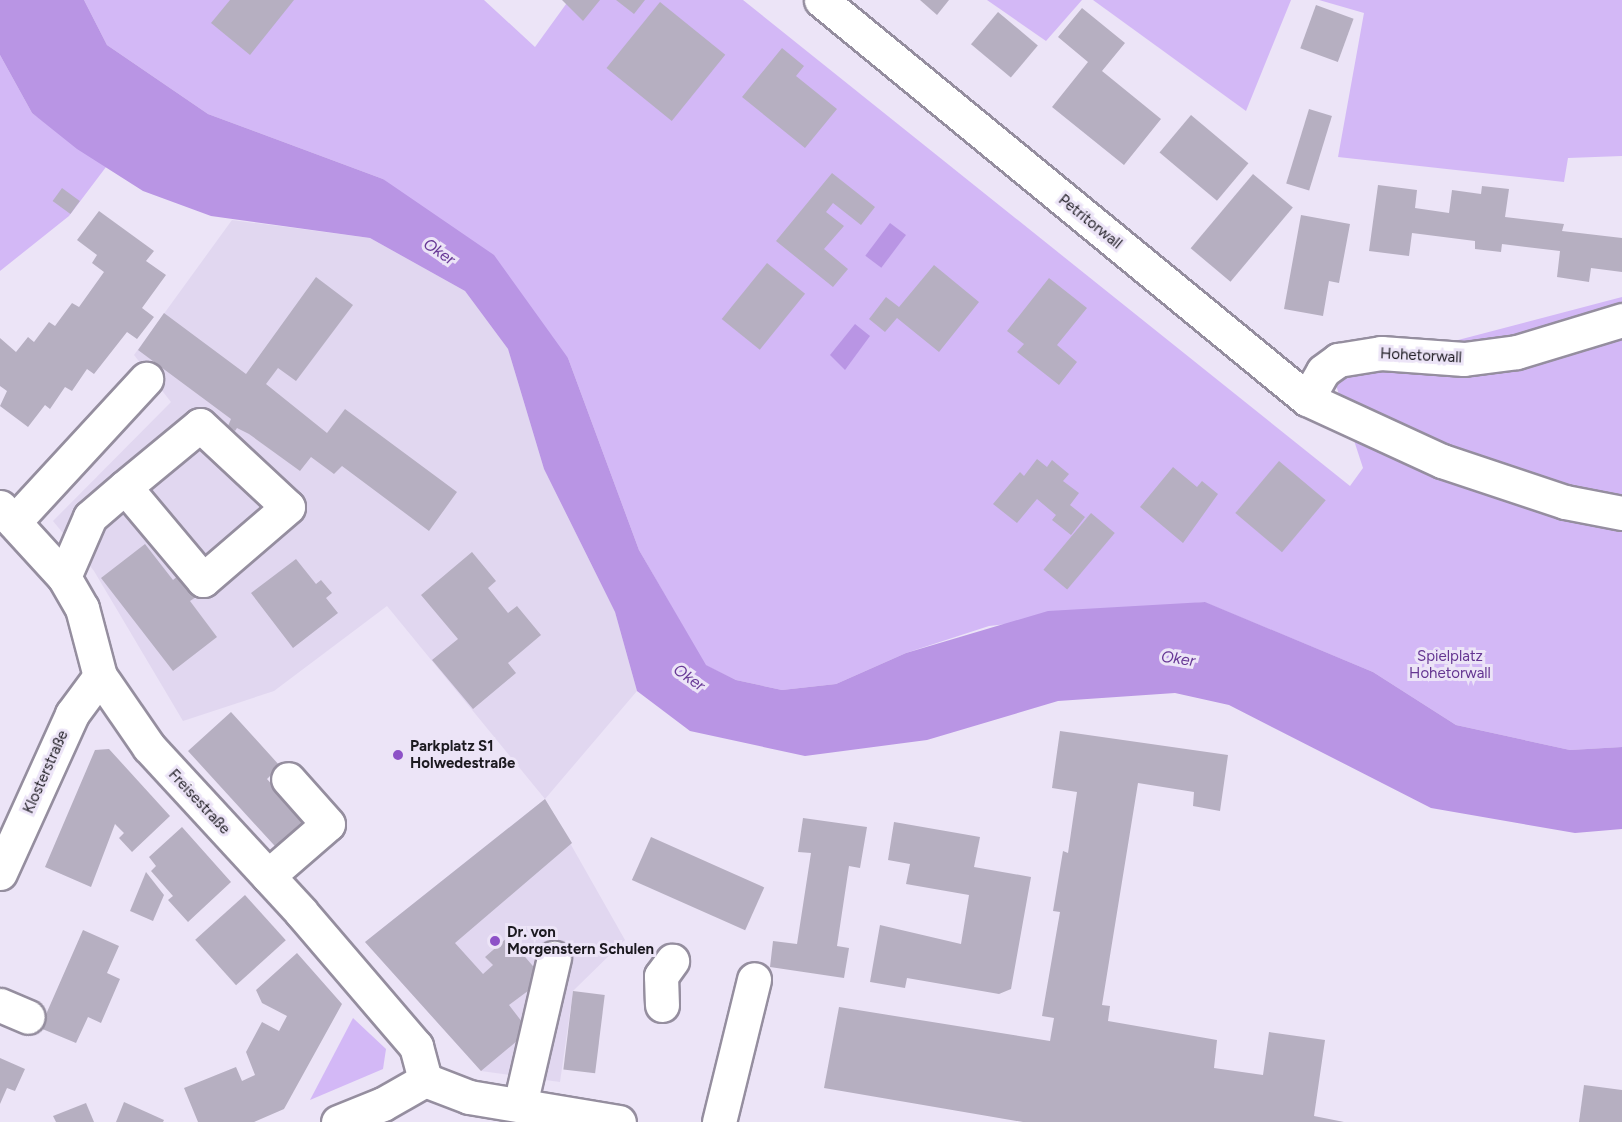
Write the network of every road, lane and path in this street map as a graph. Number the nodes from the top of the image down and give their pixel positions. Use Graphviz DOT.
graph roads {
  1 [pos="821,0"];
  2 [pos="1622,320"];
  3 [pos="146,380"];
  4 [pos="1307,399"];
  5 [pos="125,487"];
  6 [pos="1622,513"];
  7 [pos="7,514"];
  8 [pos="64,577"];
  9 [pos="100,676"];
  10 [pos="288,779"];
  11 [pos="0,873"];
  12 [pos="268,876"];
  13 [pos="554,958"];
  14 [pos="672,962"];
  15 [pos="754,979"];
  16 [pos="662,1005"];
  17 [pos="425,1080"];
  18 [pos="520,1105"];
  19 [pos="338,1122"];
  20 [pos="619,1122"];
  21 [pos="718,1122"];
  1 -- 4 [label="street, Petritorwall"];
  2 -- 4 [label="street, Hohetorwall"];
  3 -- 7 [label="street"];
  4 -- 6 [label="street, Petritorwall"];
  5 -- 5 [label="street"];
  5 -- 8 [label="street"];
  7 -- 8 [label="street, Freisestraße"];
  8 -- 9 [label="street, Freisestraße"];
  9 -- 11 [label="street, Klosterstraße"];
  9 -- 12 [label="street, Freisestraße"];
  10 -- 12 [label="street"];
  12 -- 17 [label="street, Freisestraße"];
  13 -- 18 [label="street"];
  14 -- 16 [label="street"];
  15 -- 21 [label="street"];
  17 -- 18 [label="street"];
  17 -- 19 [label="street"];
  18 -- 20 [label="street"];
}
